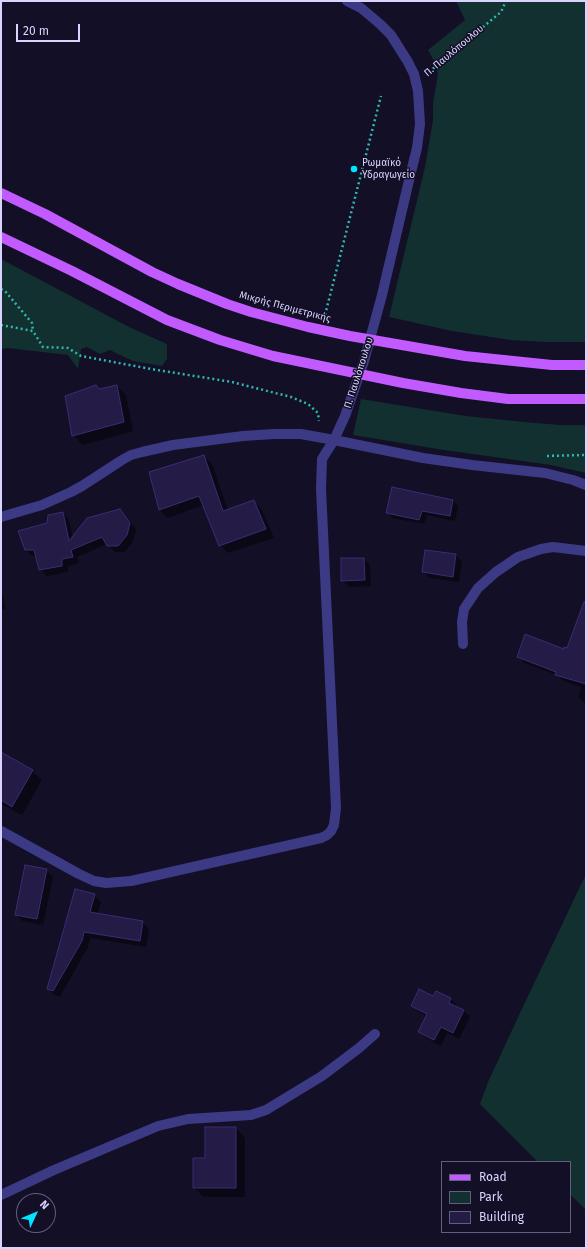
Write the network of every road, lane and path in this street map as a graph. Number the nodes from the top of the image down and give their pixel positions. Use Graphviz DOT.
graph roads {
  1 [pos="347,1"];
  2 [pos="506,1"];
  3 [pos="416,82"];
  4 [pos="381,96"];
  5 [pos="1,193"];
  6 [pos="1,237"];
  7 [pos="1,289"];
  8 [pos="1,325"];
  9 [pos="322,330"];
  10 [pos="33,331"];
  11 [pos="586,365"];
  12 [pos="586,399"];
  13 [pos="308,404"];
  14 [pos="334,440"];
  15 [pos="586,485"];
  16 [pos="1,517"];
  17 [pos="586,551"];
  18 [pos="463,644"];
  19 [pos="1,831"];
  20 [pos="375,1034"];
  21 [pos="1,1195"];
  1 -- 3 [label="street"];
  2 -- 3 [label="path, Π. Παυλόπουλου"];
  3 -- 14 [label="street, Π. Παυλόπουλου"];
  4 -- 9 [label="path"];
  5 -- 9 [label="main road, Μικρής Περιμετρικής"];
  6 -- 12 [label="main road"];
  7 -- 10 [label="path"];
  8 -- 10 [label="path"];
  9 -- 11 [label="main road, Μικρής Περιμετρικής"];
  10 -- 13 [label="path"];
  14 -- 15 [label="street"];
  14 -- 16 [label="street"];
  14 -- 19 [label="street, Π. Παυλόπουλου"];
  17 -- 18 [label="street"];
  20 -- 21 [label="street"];
}
